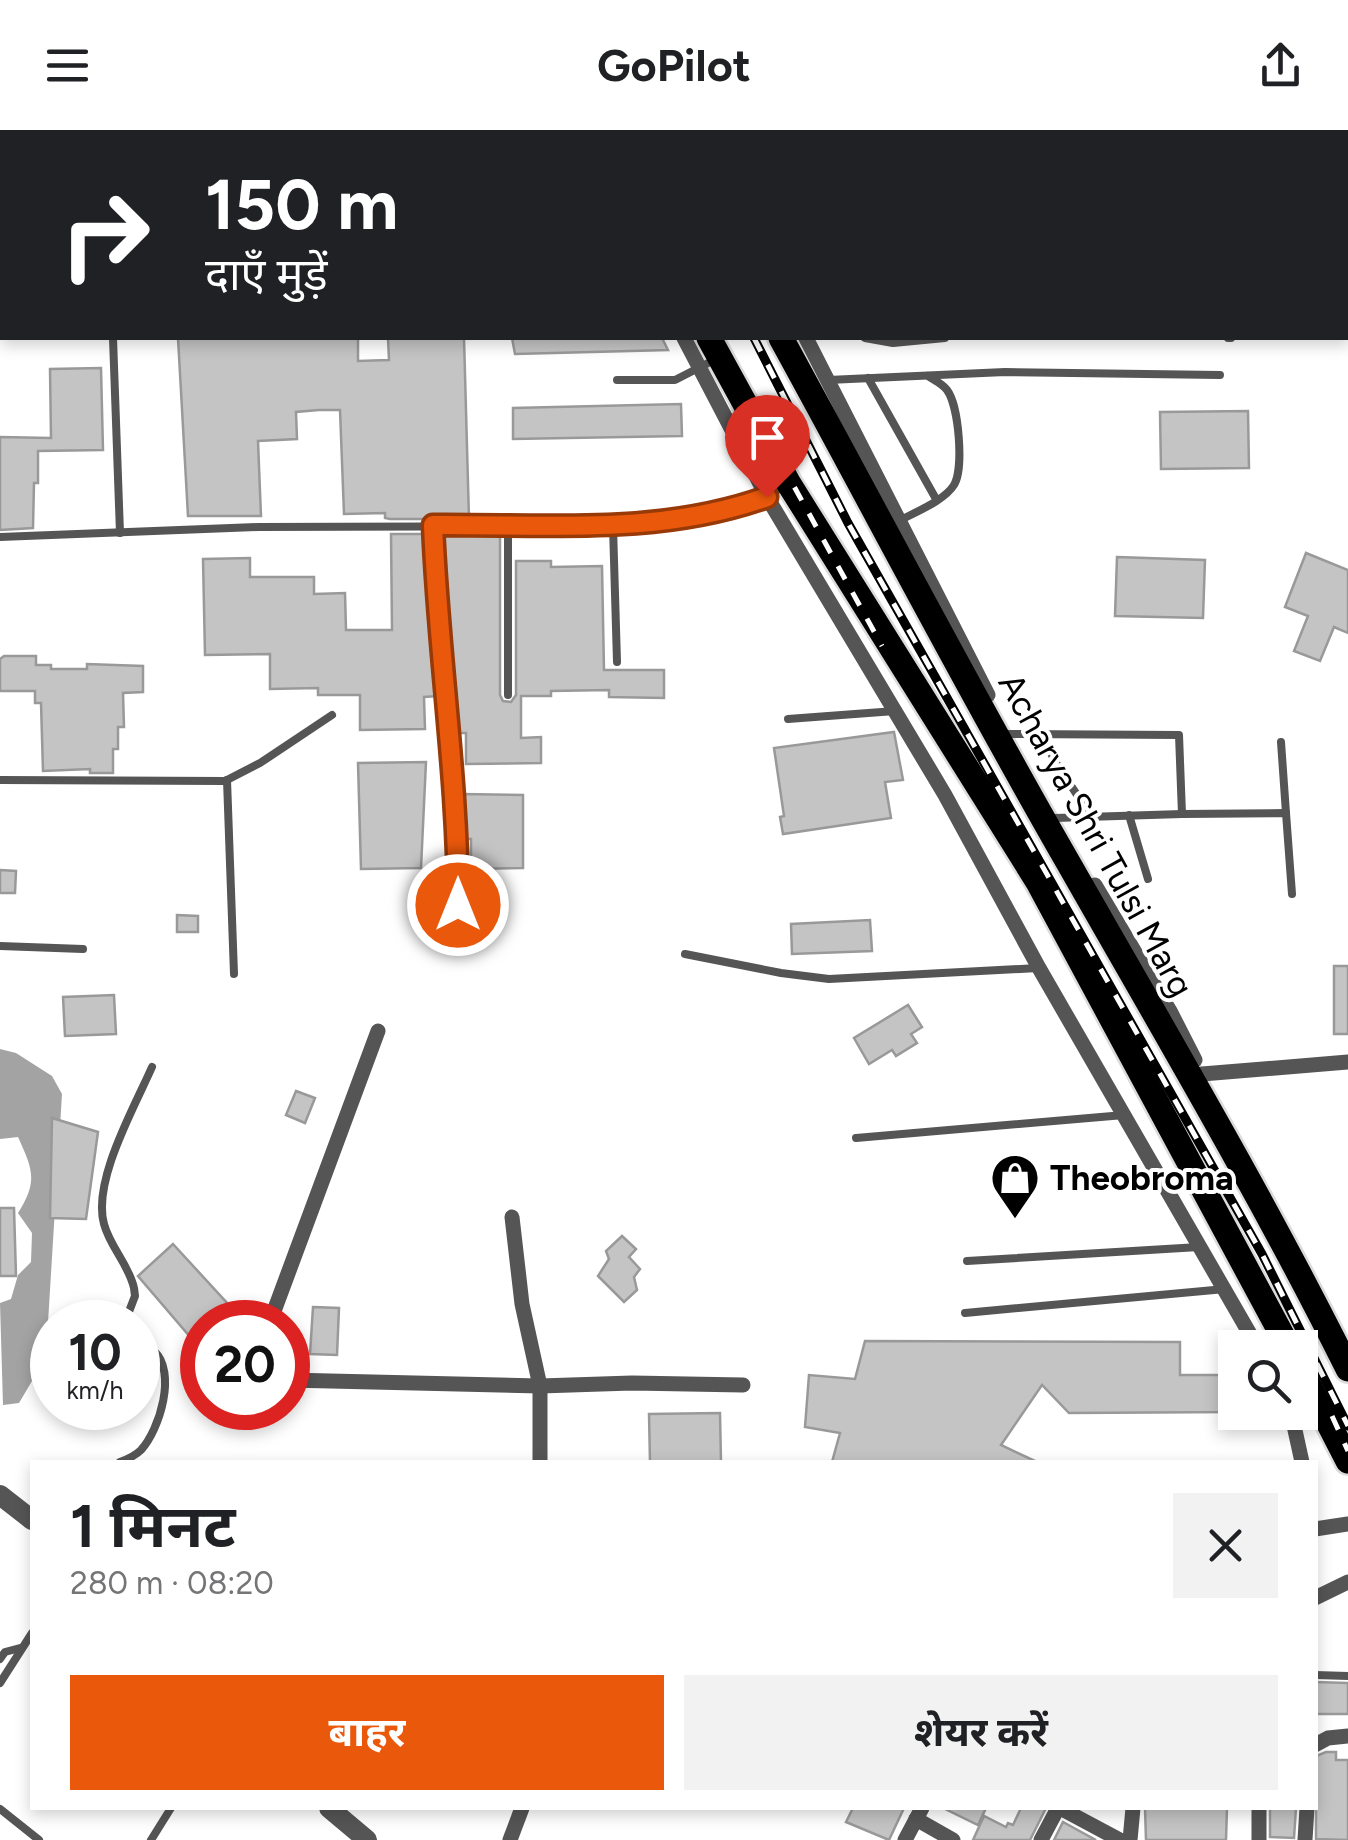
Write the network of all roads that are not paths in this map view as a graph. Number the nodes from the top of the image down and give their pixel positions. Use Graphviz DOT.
graph roads {
  1 [pos="113,340"];
  2 [pos="687,340"];
  3 [pos="782,340"];
  4 [pos="807,340"];
  5 [pos="876,340"];
  6 [pos="924,340"];
  7 [pos="710,355"];
  8 [pos="1220,375"];
  9 [pos="928,376"];
  10 [pos="868,378"];
  11 [pos="617,380"];
  12 [pos="828,380"];
  13 [pos="778,491"];
  14 [pos="936,499"];
  15 [pos="900,521"];
  16 [pos="508,524"];
  17 [pos="433,525"];
  18 [pos="613,526"];
  19 [pos="120,533"];
  20 [pos="0,537"];
  21 [pos="617,662"];
  22 [pos="508,694"];
  23 [pos="895,711"];
  24 [pos="332,715"];
  25 [pos="788,719"];
  26 [pos="1008,734"];
  27 [pos="1041,734"];
  28 [pos="1280,742"];
  29 [pos="0,780"];
  30 [pos="226,780"];
  31 [pos="1286,813"];
  32 [pos="1182,814"];
  33 [pos="1129,815"];
  34 [pos="1091,816"];
  35 [pos="1055,818"];
  36 [pos="1148,879"];
  37 [pos="1292,894"];
  38 [pos="458,905"];
  39 [pos="0,946"];
  40 [pos="84,948"];
  41 [pos="685,954"];
  42 [pos="1038,968"];
  43 [pos="234,974"];
  44 [pos="378,1030"];
  45 [pos="1348,1062"];
  46 [pos="152,1067"];
  47 [pos="1202,1074"];
  48 [pos="1124,1115"];
  49 [pos="856,1138"];
  50 [pos="512,1216"];
  51 [pos="1199,1247"];
  52 [pos="967,1261"];
  53 [pos="1225,1289"];
  54 [pos="130,1300"];
  55 [pos="278,1300"];
  56 [pos="965,1314"];
  57 [pos="1248,1330"];
  58 [pos="1279,1330"];
  59 [pos="1348,1345"];
  60 [pos="160,1358"];
  61 [pos="1348,1369"];
  62 [pos="310,1381"];
  63 [pos="743,1385"];
  64 [pos="540,1386"];
  65 [pos="1318,1401"];
  66 [pos="160,1413"];
  67 [pos="152,1430"];
  68 [pos="1294,1430"];
  69 [pos="1346,1452"];
  70 [pos="123,1460"];
  71 [pos="540,1460"];
  72 [pos="1302,1460"];
  73 [pos="0,1495"];
  74 [pos="30,1518"];
  75 [pos="1318,1524"];
  76 [pos="1348,1524"];
  77 [pos="1348,1582"];
  78 [pos="1318,1597"];
  79 [pos="30,1636"];
  80 [pos="20,1648"];
  81 [pos="0,1659"];
  82 [pos="1318,1675"];
  83 [pos="1348,1676"];
  84 [pos="0,1684"];
  85 [pos="1348,1736"];
  86 [pos="1318,1743"];
  87 [pos="0,1808"];
  88 [pos="170,1810"];
  89 [pos="331,1810"];
  90 [pos="521,1810"];
  91 [pos="1058,1810"];
  92 [pos="1063,1810"];
  93 [pos="1133,1810"];
  94 [pos="1259,1810"];
  95 [pos="1307,1810"];
  96 [pos="919,1814"];
  97 [pos="38,1840"];
  98 [pos="151,1840"];
  99 [pos="367,1840"];
  100 [pos="510,1840"];
  101 [pos="905,1840"];
  102 [pos="954,1840"];
  103 [pos="1041,1840"];
  104 [pos="1120,1840"];
  105 [pos="1130,1840"];
  106 [pos="1259,1840"];
  107 [pos="1305,1840"];
  1 -- 19 [label="lane"];
  2 -- 7 [label="street"];
  3 -- 61 [label="highway, Acharya Shri Tulsi Marg"];
  4 -- 12 [label="street"];
  5 -- 6 [label="lane"];
  7 -- 11 [label="lane"];
  7 -- 13 [label="highway, Acharya Shri Tulsi Marg"];
  8 -- 9 [label="lane"];
  9 -- 10 [label="lane"];
  9 -- 14 [label="lane"];
  10 -- 12 [label="lane"];
  10 -- 14 [label="lane"];
  12 -- 15 [label="street"];
  13 -- 18 [label="lane"];
  13 -- 23 [label="street"];
  13 -- 58 [label="highway, Acharya Shri Tulsi Marg"];
  14 -- 15 [label="lane"];
  15 -- 26 [label="street"];
  16 -- 17 [label="lane"];
  16 -- 18 [label="lane"];
  16 -- 22 [label="lane"];
  17 -- 19 [label="lane"];
  17 -- 38 [label="lane"];
  18 -- 21 [label="lane"];
  19 -- 20 [label="lane"];
  23 -- 25 [label="lane"];
  23 -- 42 [label="street"];
  24 -- 30 [label="lane"];
  26 -- 27 [label="lane"];
  26 -- 35 [label="street"];
  27 -- 32 [label="lane"];
  27 -- 34 [label="lane"];
  28 -- 31 [label="lane"];
  29 -- 30 [label="lane"];
  30 -- 43 [label="lane"];
  31 -- 32 [label="lane"];
  31 -- 37 [label="lane"];
  32 -- 33 [label="lane"];
  33 -- 34 [label="lane"];
  33 -- 36 [label="lane"];
  34 -- 35 [label="lane"];
  35 -- 47 [label="street"];
  39 -- 40 [label="lane"];
  41 -- 42 [label="lane"];
  42 -- 48 [label="street"];
  44 -- 55 [label="street"];
  45 -- 47 [label="street"];
  46 -- 54 [label="lane"];
  47 -- 59 [label="street"];
  48 -- 49 [label="lane"];
  48 -- 51 [label="street"];
  50 -- 64 [label="street"];
  51 -- 52 [label="lane"];
  51 -- 53 [label="street"];
  53 -- 56 [label="lane"];
  53 -- 57 [label="street"];
  60 -- 66 [label="lane"];
  62 -- 64 [label="street"];
  63 -- 64 [label="street"];
  64 -- 71 [label="street"];
  65 -- 69 [label="highway"];
  67 -- 70 [label="lane"];
  68 -- 72 [label="street"];
  73 -- 74 [label="street"];
  75 -- 76 [label="street"];
  77 -- 78 [label="street"];
  79 -- 80 [label="lane"];
  80 -- 81 [label="lane"];
  80 -- 84 [label="lane"];
  82 -- 83 [label="lane"];
  85 -- 86 [label="street"];
  87 -- 97 [label="lane"];
  88 -- 98 [label="lane"];
  89 -- 99 [label="street"];
  90 -- 100 [label="street"];
  91 -- 103 [label="street"];
  92 -- 104 [label="street"];
  93 -- 105 [label="street"];
  94 -- 106 [label="street"];
  95 -- 107 [label="street"];
  96 -- 101 [label="street"];
  96 -- 102 [label="street"];
}
